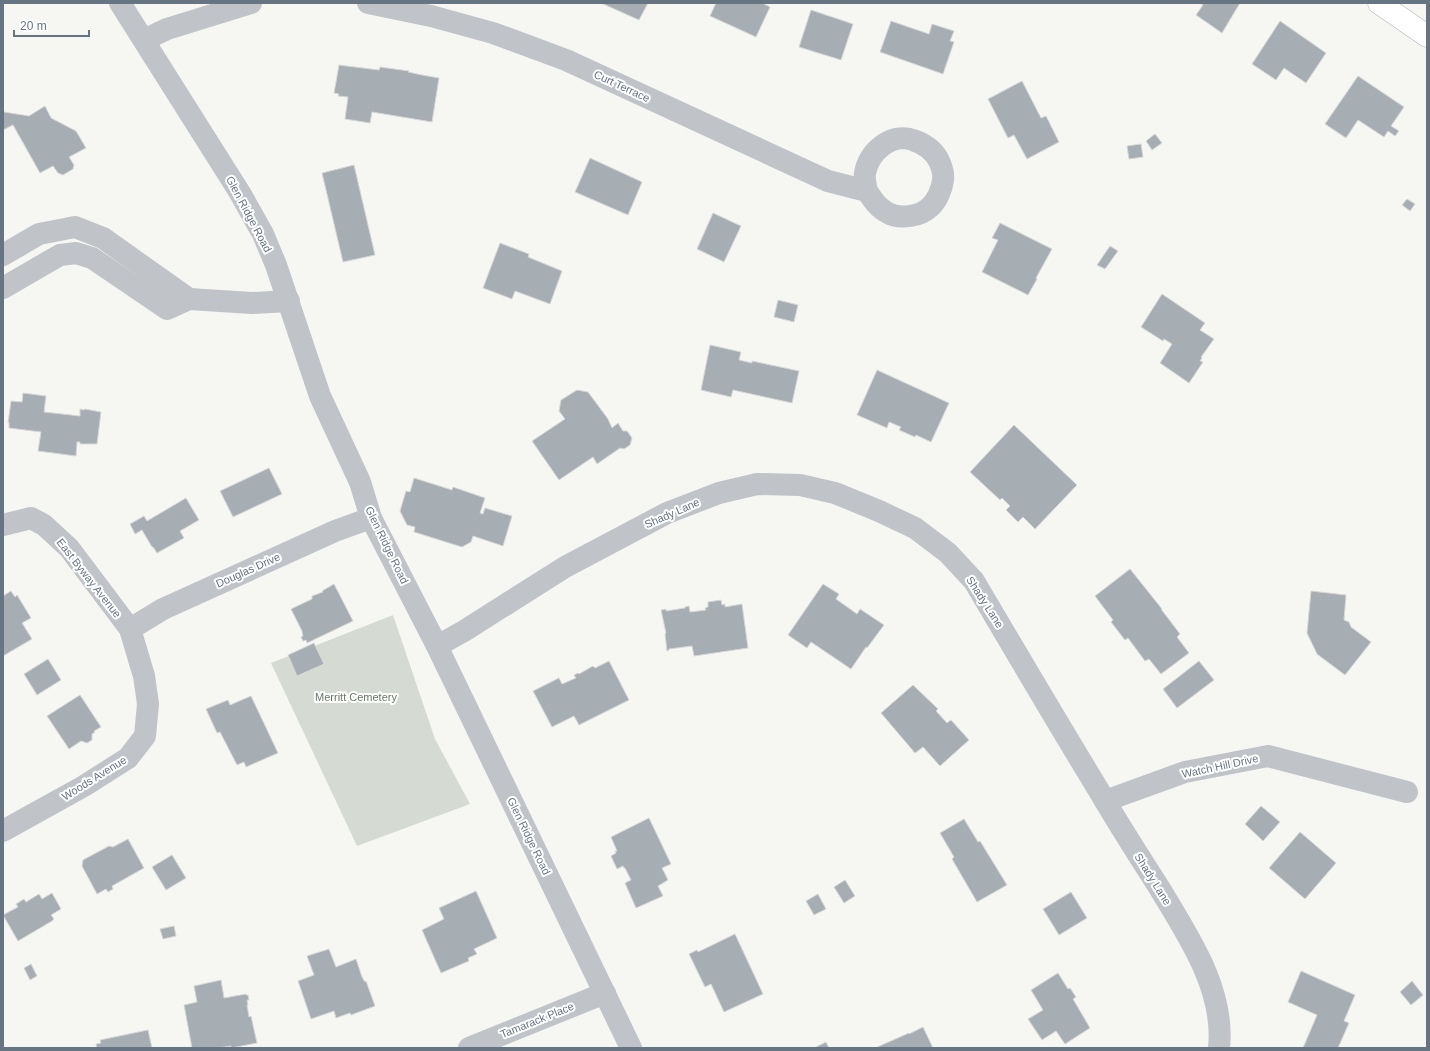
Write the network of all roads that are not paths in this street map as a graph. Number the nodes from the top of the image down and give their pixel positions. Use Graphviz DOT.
graph roads {
  1 [pos="120,3"];
  2 [pos="252,3"];
  3 [pos="368,3"];
  4 [pos="1378,3"];
  5 [pos="1427,36"];
  6 [pos="144,40"];
  7 [pos="867,192"];
  8 [pos="3,255"];
  9 [pos="3,288"];
  10 [pos="189,299"];
  11 [pos="288,301"];
  12 [pos="371,518"];
  13 [pos="3,525"];
  14 [pos="130,629"];
  15 [pos="438,646"];
  16 [pos="1407,792"];
  17 [pos="1105,801"];
  18 [pos="3,831"];
  19 [pos="605,993"];
  20 [pos="469,1048"];
  21 [pos="631,1048"];
  22 [pos="1219,1048"];
  1 -- 6 [label="street, Glen Ridge Road"];
  2 -- 6 [label="street"];
  3 -- 7 [label="street, Curt Terrace"];
  4 -- 5 [label="main road"];
  6 -- 11 [label="street, Glen Ridge Road"];
  8 -- 10 [label="street"];
  9 -- 10 [label="street"];
  10 -- 11 [label="street"];
  11 -- 12 [label="street, Glen Ridge Road"];
  12 -- 14 [label="street, Douglas Drive"];
  12 -- 15 [label="street, Glen Ridge Road"];
  13 -- 14 [label="street, East Byway Avenue"];
  14 -- 18 [label="street, Woods Avenue"];
  15 -- 17 [label="street, Shady Lane"];
  15 -- 19 [label="street, Glen Ridge Road"];
  16 -- 17 [label="street, Watch Hill Drive"];
  17 -- 22 [label="street, Shady Lane"];
  19 -- 20 [label="street, Tamarack Place"];
  19 -- 21 [label="street, Glen Ridge Road"];
}
